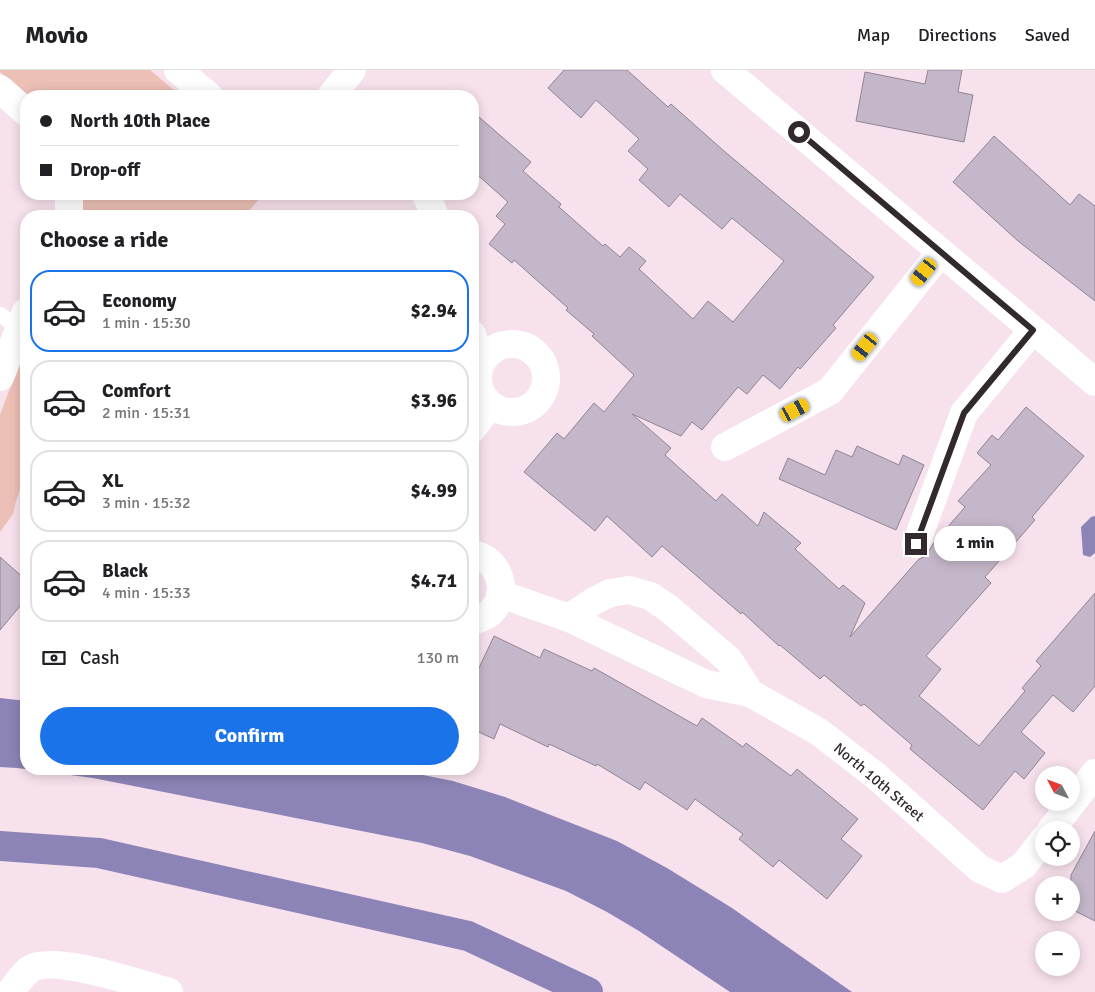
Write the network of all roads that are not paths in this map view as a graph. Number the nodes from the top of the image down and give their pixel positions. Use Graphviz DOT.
graph roads {
  1 [pos="178,70"];
  2 [pos="725,70"];
  3 [pos="0,90"];
  4 [pos="202,90"];
  5 [pos="20,107"];
  6 [pos="941,252"];
  7 [pos="15,318"];
  8 [pos="1033,330"];
  9 [pos="0,377"];
  10 [pos="1095,382"];
  11 [pos="725,447"];
  12 [pos="916,544"];
  13 [pos="479,556"];
  14 [pos="500,594"];
  15 [pos="569,618"];
  16 [pos="479,619"];
  17 [pos="750,693"];
  18 [pos="1095,773"];
  19 [pos="1058,821"];
  20 [pos="1035,851"];
  21 [pos="10,992"];
  22 [pos="169,992"];
  1 -- 4 [label="street"];
  2 -- 6 [label="street"];
  3 -- 5 [label="street"];
  6 -- 8 [label="street"];
  6 -- 11 [label="street"];
  7 -- 9 [label="street"];
  8 -- 10 [label="street"];
  8 -- 12 [label="street"];
  13 -- 14 [label="street"];
  14 -- 15 [label="street, North 10th Street"];
  14 -- 16 [label="street"];
  15 -- 17 [label="street, North 10th Street"];
  15 -- 17 [label="street, North 10th Street"];
  17 -- 20 [label="street, North 10th Street"];
  18 -- 19 [label="street"];
  21 -- 22 [label="street"];
}
